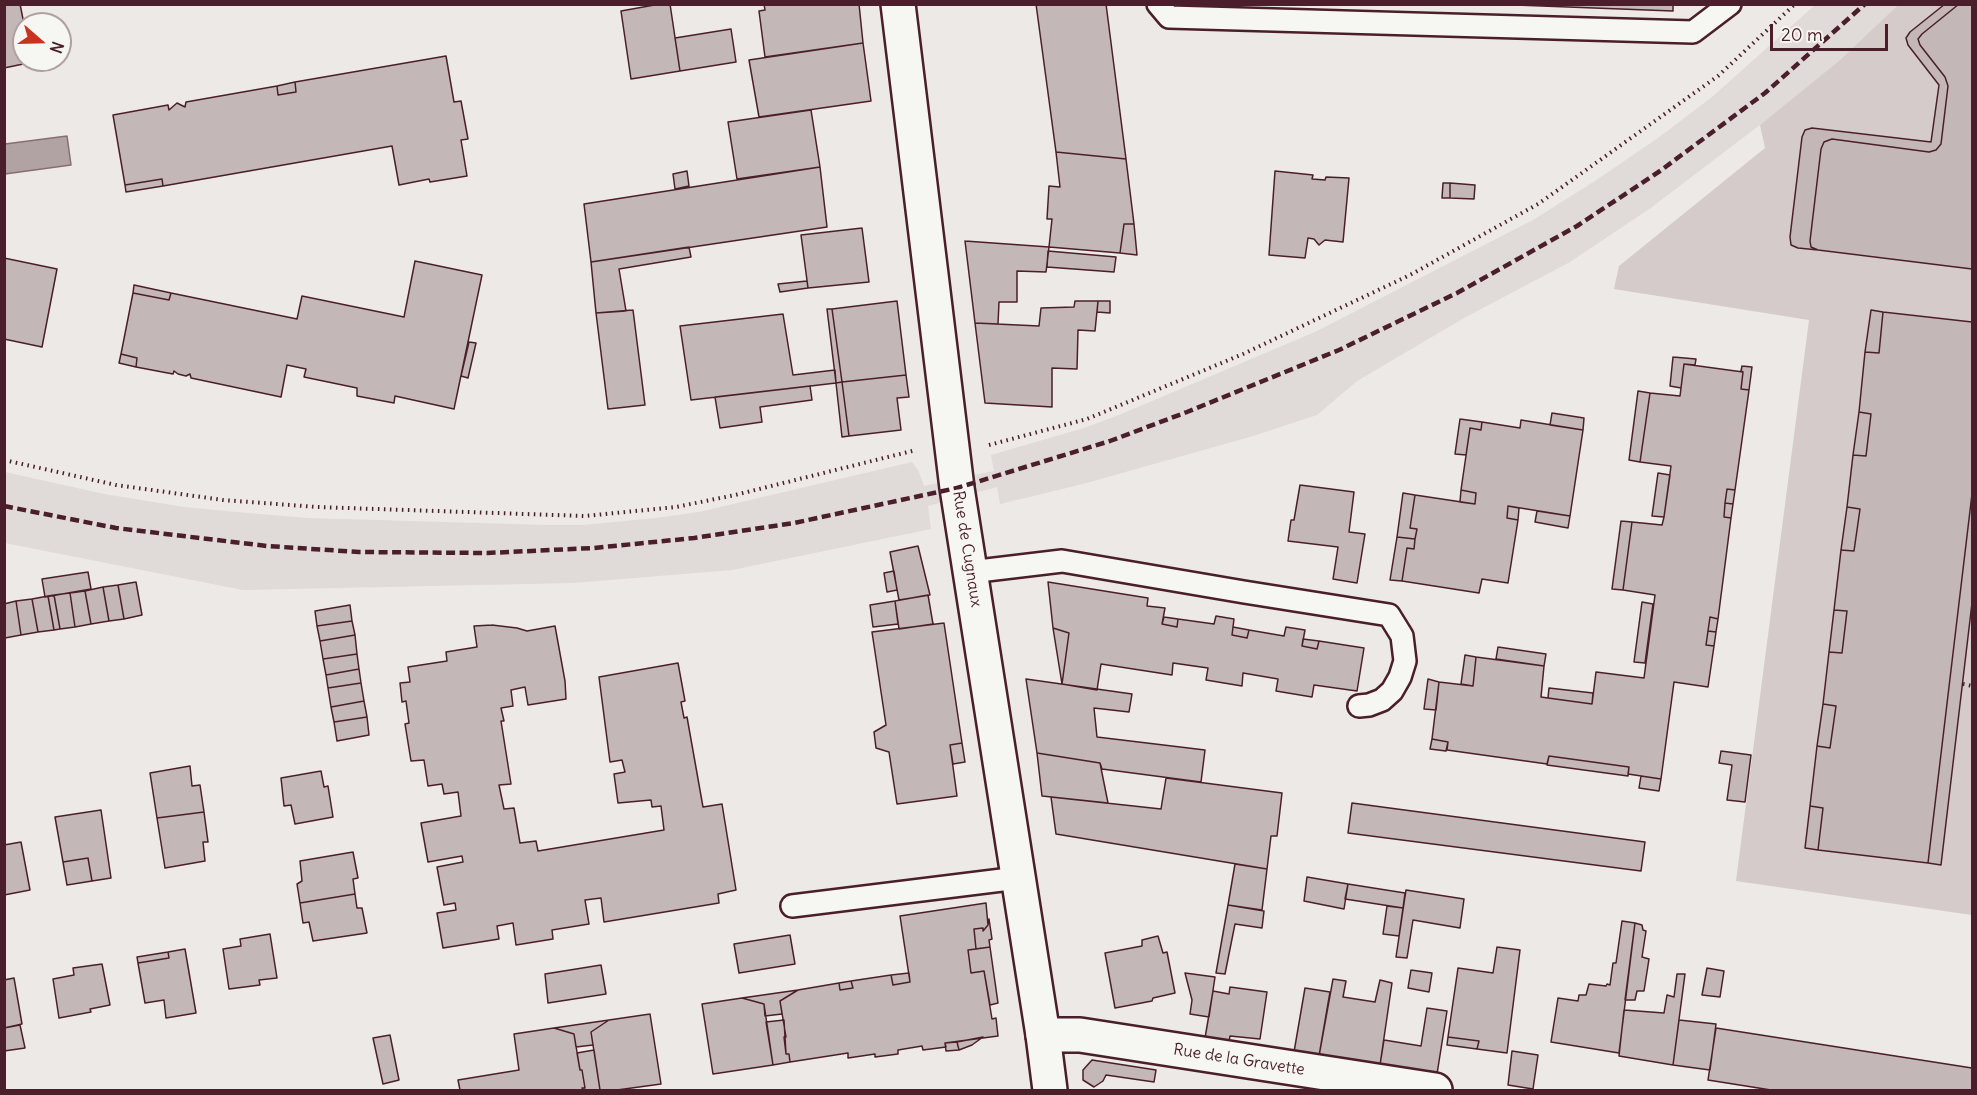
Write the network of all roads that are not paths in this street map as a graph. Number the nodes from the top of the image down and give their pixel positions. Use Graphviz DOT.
graph roads {
  1 [pos="898,4"];
  2 [pos="1158,4"];
  3 [pos="1730,4"];
  4 [pos="970,572"];
  5 [pos="1359,706"];
  6 [pos="1018,878"];
  7 [pos="792,906"];
  8 [pos="1043,1035"];
  9 [pos="1050,1090"];
  10 [pos="1435,1090"];
  1 -- 4 [label="street, Rue de Cugnaux"];
  2 -- 3 [label="lane"];
  4 -- 5 [label="lane"];
  4 -- 6 [label="street, Rue de Cugnaux"];
  6 -- 7 [label="lane"];
  6 -- 8 [label="street, Rue de Cugnaux"];
  8 -- 9 [label="street, Rue de Cugnaux"];
  8 -- 10 [label="street, Rue de la Gravette"];
}
